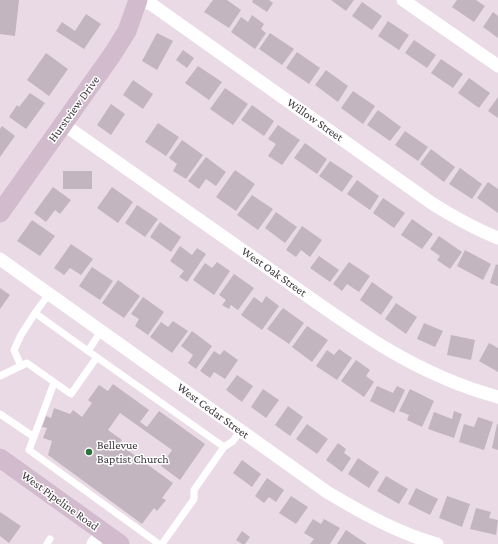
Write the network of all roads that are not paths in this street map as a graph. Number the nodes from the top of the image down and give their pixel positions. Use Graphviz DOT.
graph roads {
  1 [pos="136,0"];
  2 [pos="403,0"];
  3 [pos="498,66"];
  4 [pos="63,124"];
  5 [pos="0,213"];
  6 [pos="498,238"];
  7 [pos="0,259"];
  8 [pos="49,294"];
  9 [pos="35,313"];
  10 [pos="101,331"];
  11 [pos="88,351"];
  12 [pos="96,357"];
  13 [pos="21,366"];
  14 [pos="0,376"];
  15 [pos="54,383"];
  16 [pos="498,397"];
  17 [pos="0,414"];
  18 [pos="240,431"];
  19 [pos="34,437"];
  20 [pos="224,447"];
  21 [pos="0,458"];
  22 [pos="97,538"];
  23 [pos="118,544"];
  24 [pos="160,544"];
  25 [pos="437,544"];
  1 -- 4 [label="street, Hurstview Drive"];
  1 -- 6 [label="street, Willow Street"];
  2 -- 3 [label="street"];
  4 -- 5 [label="street, Hurstview Drive"];
  4 -- 16 [label="street, West Oak Street"];
  7 -- 8 [label="street, West Cedar Street"];
  8 -- 9 [label="lane"];
  8 -- 10 [label="street, West Cedar Street"];
  9 -- 11 [label="lane"];
  9 -- 13 [label="lane"];
  10 -- 11 [label="lane"];
  10 -- 18 [label="street, West Cedar Street"];
  11 -- 12 [label="lane"];
  12 -- 15 [label="lane"];
  12 -- 20 [label="lane"];
  13 -- 14 [label="lane"];
  13 -- 15 [label="lane"];
  15 -- 19 [label="lane"];
  17 -- 19 [label="lane"];
  18 -- 20 [label="lane"];
  18 -- 25 [label="street, West Cedar Street"];
  19 -- 24 [label="lane"];
  20 -- 24 [label="lane"];
  21 -- 22 [label="street, West Pipeline Road"];
  22 -- 23 [label="street, West Pipeline Road"];
}
